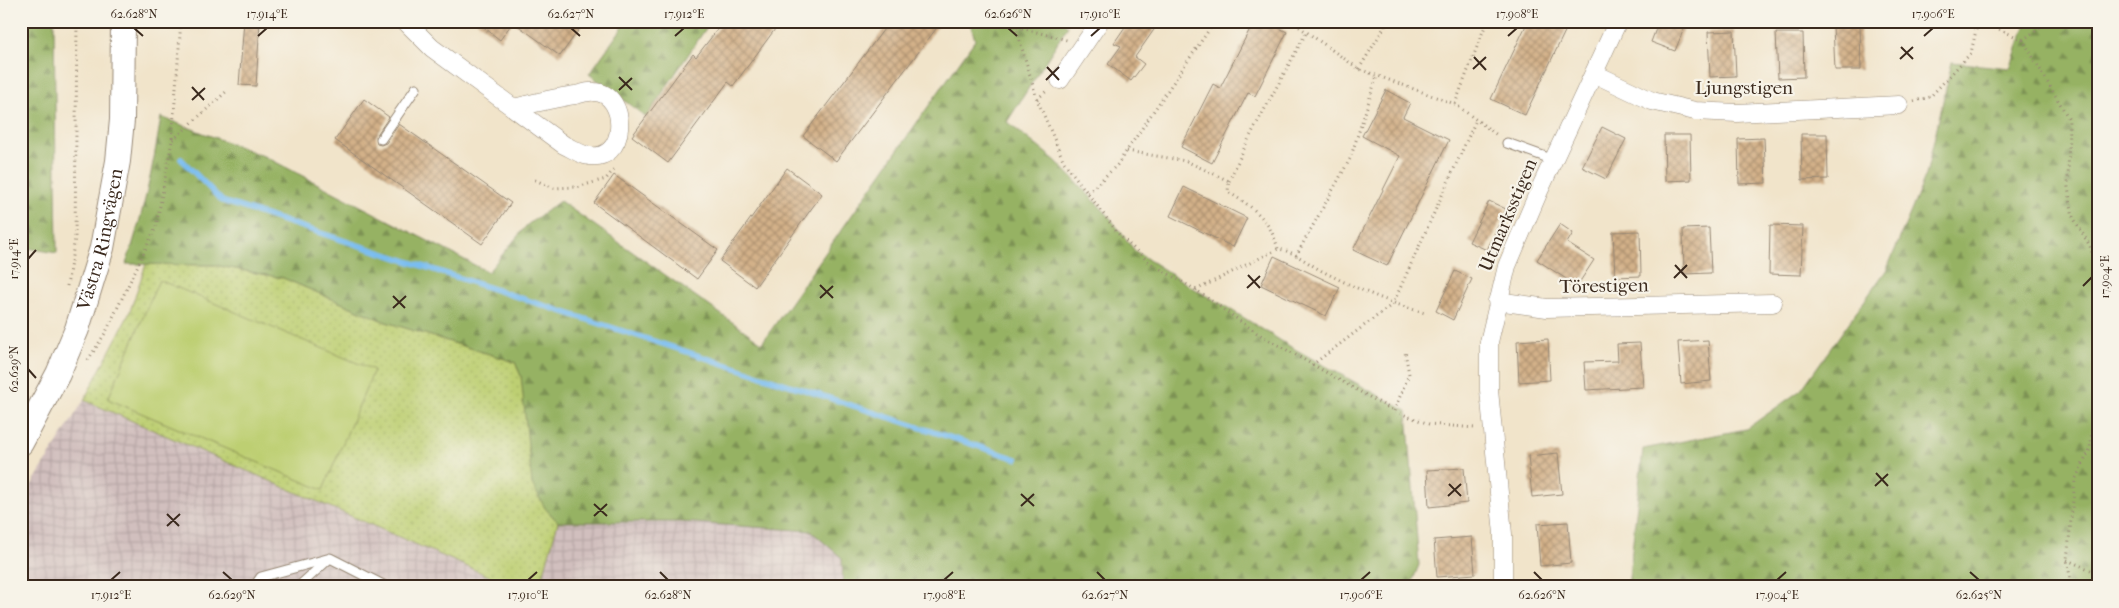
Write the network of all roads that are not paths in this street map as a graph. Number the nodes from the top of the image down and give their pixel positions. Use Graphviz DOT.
graph roads {
  1 [pos="122,21"];
  2 [pos="405,21"];
  3 [pos="1100,21"];
  4 [pos="1618,21"];
  5 [pos="1595,74"];
  6 [pos="1060,80"];
  7 [pos="416,88"];
  8 [pos="1899,104"];
  9 [pos="514,108"];
  10 [pos="381,139"];
  11 [pos="1507,143"];
  12 [pos="1554,160"];
  13 [pos="1497,301"];
  14 [pos="1773,302"];
  15 [pos="21,443"];
  16 [pos="330,558"];
  17 [pos="21,584"];
  18 [pos="26,587"];
  19 [pos="254,587"];
  20 [pos="298,587"];
  21 [pos="388,587"];
  22 [pos="1503,587"];
  1 -- 15 [label="main road, Västra Ringvägen"];
  2 -- 9 [label="street"];
  3 -- 6 [label="street"];
  4 -- 5 [label="street, Utmarksstigen"];
  5 -- 8 [label="street, Ljungstigen"];
  5 -- 12 [label="street, Utmarksstigen"];
  7 -- 10 [label="lane"];
  9 -- 9 [label="street"];
  11 -- 12 [label="lane"];
  12 -- 13 [label="street, Utmarksstigen"];
  13 -- 14 [label="street, Törestigen"];
  13 -- 22 [label="street, Utmarksstigen"];
  16 -- 19 [label="lane"];
  16 -- 20 [label="lane"];
  16 -- 21 [label="lane"];
  17 -- 18 [label="lane"];
}
